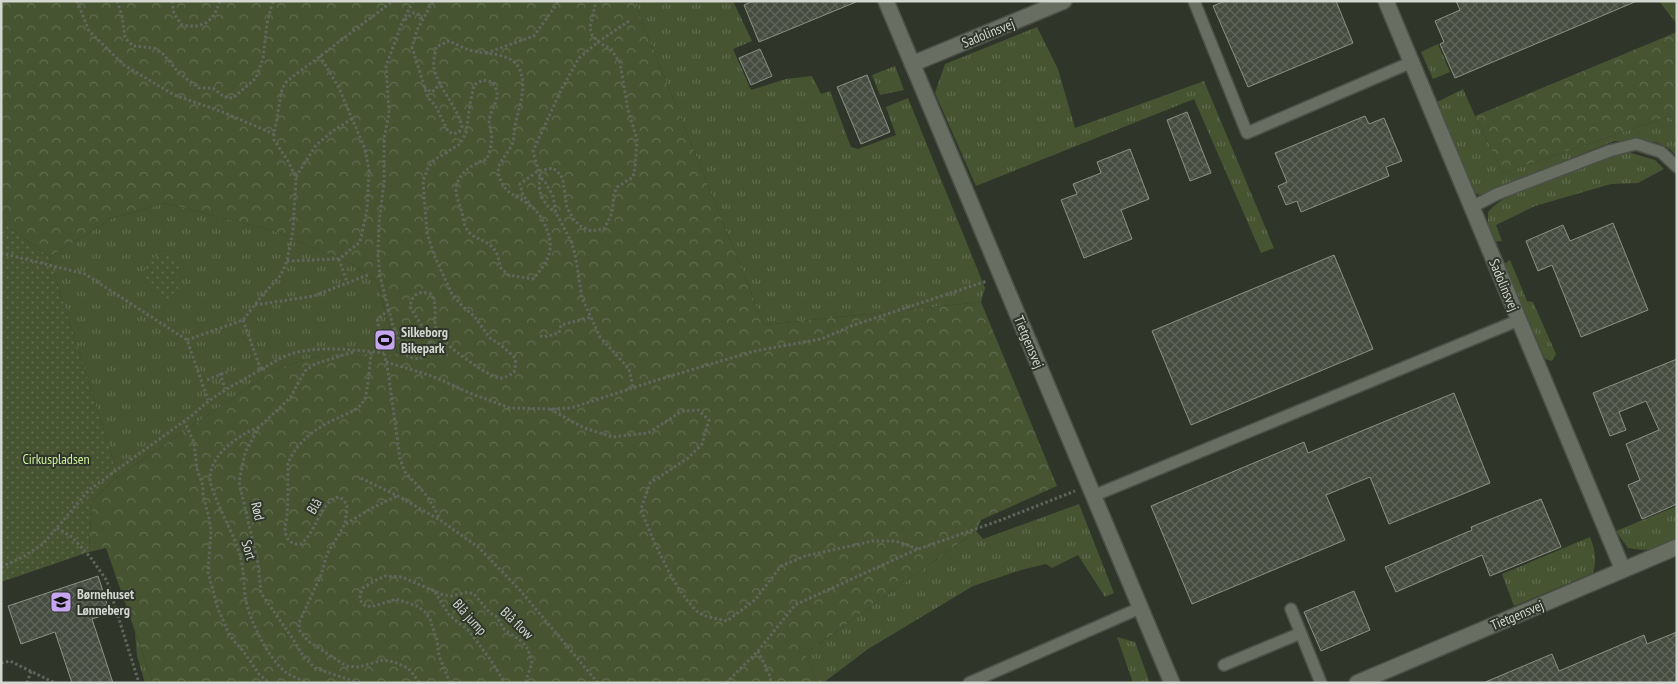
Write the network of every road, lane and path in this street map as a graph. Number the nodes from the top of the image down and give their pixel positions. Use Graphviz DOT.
graph roads {
  1 [pos="77,1"];
  2 [pos="117,1"];
  3 [pos="172,1"];
  4 [pos="220,1"];
  5 [pos="273,1"];
  6 [pos="393,1"];
  7 [pos="413,1"];
  8 [pos="432,1"];
  9 [pos="559,1"];
  10 [pos="594,1"];
  11 [pos="886,1"];
  12 [pos="1064,1"];
  13 [pos="1194,1"];
  14 [pos="1386,1"];
  15 [pos="629,22"];
  16 [pos="402,23"];
  17 [pos="421,23"];
  18 [pos="598,42"];
  19 [pos="486,53"];
  20 [pos="320,56"];
  21 [pos="1412,62"];
  22 [pos="912,64"];
  23 [pos="440,82"];
  24 [pos="424,86"];
  25 [pos="353,118"];
  26 [pos="274,134"];
  27 [pos="1677,167"];
  28 [pos="538,171"];
  29 [pos="540,177"];
  30 [pos="296,178"];
  31 [pos="529,204"];
  32 [pos="1472,207"];
  33 [pos="556,213"];
  34 [pos="1,253"];
  35 [pos="339,259"];
  36 [pos="287,260"];
  37 [pos="370,274"];
  38 [pos="1001,276"];
  39 [pos="347,282"];
  40 [pos="255,305"];
  41 [pos="389,310"];
  42 [pos="591,317"];
  43 [pos="244,320"];
  44 [pos="1519,320"];
  45 [pos="540,336"];
  46 [pos="187,340"];
  47 [pos="355,351"];
  48 [pos="371,352"];
  49 [pos="384,353"];
  50 [pos="386,362"];
  51 [pos="261,370"];
  52 [pos="227,372"];
  53 [pos="220,374"];
  54 [pos="207,380"];
  55 [pos="633,387"];
  56 [pos="225,389"];
  57 [pos="208,400"];
  58 [pos="550,409"];
  59 [pos="184,421"];
  60 [pos="259,427"];
  61 [pos="361,478"];
  62 [pos="1091,491"];
  63 [pos="398,496"];
  64 [pos="440,520"];
  65 [pos="345,524"];
  66 [pos="57,528"];
  67 [pos="1677,547"];
  68 [pos="918,549"];
  69 [pos="1,566"];
  70 [pos="1623,570"];
  71 [pos="435,592"];
  72 [pos="1140,608"];
  73 [pos="1291,609"];
  74 [pos="1301,633"];
  75 [pos="758,651"];
  76 [pos="1,663"];
  77 [pos="1224,665"];
  78 [pos="31,671"];
  79 [pos="26,683"];
  80 [pos="56,683"];
  81 [pos="140,683"];
  82 [pos="269,683"];
  83 [pos="308,683"];
  84 [pos="358,683"];
  85 [pos="420,683"];
  86 [pos="450,683"];
  87 [pos="505,683"];
  88 [pos="527,683"];
  89 [pos="598,683"];
  90 [pos="726,683"];
  91 [pos="771,683"];
  92 [pos="970,683"];
  93 [pos="1172,683"];
  94 [pos="1321,683"];
  95 [pos="1357,683"];
  1 -- 26 [label="path"];
  2 -- 5 [label="path"];
  3 -- 4 [label="path"];
  6 -- 20 [label="path"];
  7 -- 16 [label="path"];
  8 -- 17 [label="path"];
  9 -- 19 [label="path"];
  10 -- 18 [label="path"];
  11 -- 22 [label="street, Tietgensvej"];
  12 -- 22 [label="street, Sadolinsvej"];
  13 -- 21 [label="lane"];
  14 -- 21 [label="street, Sadolinsvej"];
  15 -- 18 [label="path"];
  16 -- 17 [label="path"];
  16 -- 41 [label="path"];
  17 -- 24 [label="path"];
  18 -- 28 [label="path"];
  18 -- 28 [label="path"];
  19 -- 23 [label="path"];
  19 -- 31 [label="path"];
  20 -- 25 [label="path"];
  20 -- 26 [label="path"];
  21 -- 32 [label="street, Sadolinsvej"];
  22 -- 38 [label="street, Tietgensvej"];
  23 -- 24 [label="path"];
  23 -- 24 [label="path"];
  25 -- 30 [label="path"];
  25 -- 35 [label="path"];
  26 -- 30 [label="path"];
  27 -- 32 [label="lane"];
  28 -- 29 [label="path"];
  28 -- 31 [label="path"];
  29 -- 33 [label="path"];
  29 -- 33 [label="path"];
  30 -- 36 [label="path"];
  31 -- 41 [label="path"];
  32 -- 44 [label="street, Sadolinsvej"];
  33 -- 42 [label="path"];
  34 -- 46 [label="path"];
  35 -- 36 [label="path"];
  35 -- 39 [label="path"];
  36 -- 40 [label="path"];
  37 -- 39 [label="path"];
  38 -- 55 [label="path"];
  38 -- 62 [label="street, Tietgensvej"];
  39 -- 40 [label="path"];
  40 -- 43 [label="path"];
  41 -- 49 [label="path"];
  42 -- 45 [label="path"];
  42 -- 55 [label="path"];
  43 -- 46 [label="path"];
  43 -- 51 [label="path"];
  44 -- 62 [label="lane"];
  44 -- 70 [label="street, Sadolinsvej"];
  46 -- 57 [label="path"];
  47 -- 48 [label="path"];
  47 -- 51 [label="path"];
  47 -- 60 [label="path, Rød"];
  48 -- 49 [label="path"];
  48 -- 65 [label="path, Blå"];
  49 -- 50 [label="path"];
  50 -- 58 [label="path"];
  50 -- 64 [label="path"];
  51 -- 56 [label="path"];
  52 -- 53 [label="path"];
  53 -- 54 [label="path"];
  53 -- 56 [label="path"];
  55 -- 58 [label="path"];
  56 -- 57 [label="path"];
  57 -- 59 [label="path"];
  58 -- 68 [label="path"];
  59 -- 66 [label="path"];
  59 -- 82 [label="path"];
  60 -- 83 [label="path, Sort"];
  60 -- 84 [label="path, Rød"];
  61 -- 63 [label="path"];
  62 -- 72 [label="street, Tietgensvej"];
  62 -- 75 [label="path"];
  63 -- 64 [label="path"];
  63 -- 65 [label="path"];
  64 -- 89 [label="path"];
  65 -- 85 [label="path"];
  66 -- 69 [label="path"];
  66 -- 81 [label="path"];
  67 -- 70 [label="street, Tietgensvej"];
  70 -- 95 [label="street, Tietgensvej"];
  71 -- 86 [label="path"];
  71 -- 87 [label="path, Blå jump"];
  71 -- 88 [label="path, Blå flow"];
  72 -- 92 [label="lane"];
  72 -- 93 [label="street, Tietgensvej"];
  73 -- 74 [label="lane"];
  74 -- 77 [label="lane"];
  74 -- 94 [label="lane"];
  75 -- 90 [label="path"];
  75 -- 91 [label="path"];
  76 -- 78 [label="path"];
  78 -- 79 [label="path"];
  78 -- 80 [label="path"];
}
